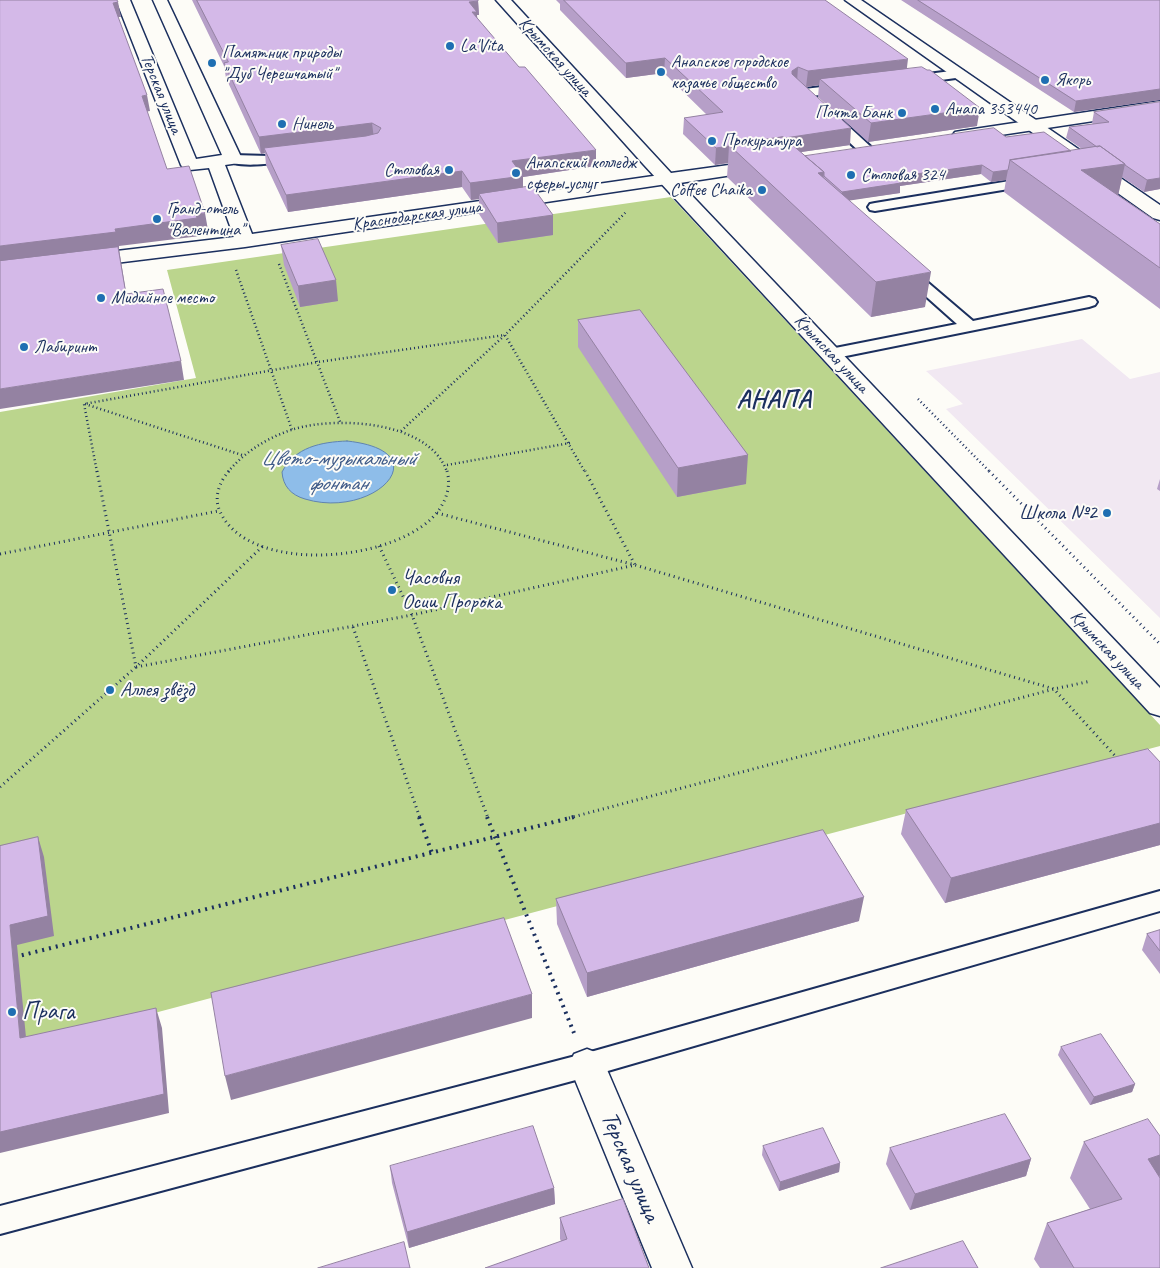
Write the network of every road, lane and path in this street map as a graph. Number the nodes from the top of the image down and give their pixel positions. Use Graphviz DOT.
graph roads {
  1 [pos="123,0"];
  2 [pos="160,0"];
  3 [pos="503,0"];
  4 [pos="852,0"];
  5 [pos="958,74"];
  6 [pos="898,81"];
  7 [pos="860,86"];
  8 [pos="1160,106"];
  9 [pos="1034,126"];
  10 [pos="943,139"];
  11 [pos="885,147"];
  12 [pos="866,150"];
  13 [pos="848,153"];
  14 [pos="307,154"];
  15 [pos="224,160"];
  16 [pos="784,162"];
  17 [pos="1098,171"];
  18 [pos="1079,174"];
  19 [pos="668,179"];
  20 [pos="1050,179"];
  21 [pos="875,207"];
  22 [pos="621,209"];
  23 [pos="1160,214"];
  24 [pos="245,241"];
  25 [pos="277,258"];
  26 [pos="897,262"];
  27 [pos="67,263"];
  28 [pos="233,263"];
  29 [pos="1089,302"];
  30 [pos="969,326"];
  31 [pos="505,335"];
  32 [pos="831,354"];
  33 [pos="318,362"];
  34 [pos="271,370"];
  35 [pos="915,397"];
  36 [pos="84,404"];
  37 [pos="341,424"];
  38 [pos="292,430"];
  39 [pos="401,431"];
  40 [pos="570,443"];
  41 [pos="242,455"];
  42 [pos="447,465"];
  43 [pos="218,511"];
  44 [pos="437,513"];
  45 [pos="110,533"];
  46 [pos="263,546"];
  47 [pos="379,546"];
  48 [pos="0,554"];
  49 [pos="635,565"];
  50 [pos="412,615"];
  51 [pos="352,627"];
  52 [pos="1160,644"];
  53 [pos="136,667"];
  54 [pos="1128,672"];
  55 [pos="1054,688"];
  56 [pos="1160,706"];
  57 [pos="1121,762"];
  58 [pos="0,787"];
  59 [pos="495,838"];
  60 [pos="432,854"];
  61 [pos="1160,901"];
  62 [pos="10,959"];
  63 [pos="587,1065"];
  64 [pos="0,1220"];
  65 [pos="672,1268"];
  1 -- 15 [label="street, Терская улица"];
  2 -- 15 [label="street, Терская улица"];
  3 -- 19 [label="street, Крымская улица"];
  4 -- 5 [label="street"];
  5 -- 6 [label="lane"];
  5 -- 9 [label="street"];
  7 -- 12 [label="lane"];
  8 -- 9 [label="street"];
  9 -- 10 [label="street"];
  9 -- 17 [label="street"];
  11 -- 12 [label="street"];
  12 -- 13 [label="street"];
  14 -- 15 [label="lane"];
  15 -- 24 [label="street, Терская улица"];
  16 -- 19 [label="street, Краснодарская улица"];
  17 -- 18 [label="lane"];
  17 -- 23 [label="street"];
  19 -- 24 [label="street, Краснодарская улица"];
  19 -- 32 [label="street, Крымская улица"];
  20 -- 21 [label="lane"];
  22 -- 31 [label="path"];
  24 -- 27 [label="street, Краснодарская улица"];
  25 -- 33 [label="path"];
  26 -- 30 [label="lane"];
  28 -- 34 [label="path"];
  29 -- 30 [label="lane"];
  30 -- 32 [label="lane"];
  31 -- 33 [label="path"];
  31 -- 39 [label="path"];
  31 -- 40 [label="path"];
  32 -- 54 [label="street, Крымская улица"];
  33 -- 34 [label="path"];
  33 -- 37 [label="path"];
  34 -- 36 [label="path"];
  34 -- 38 [label="path"];
  35 -- 52 [label="path"];
  36 -- 41 [label="path"];
  36 -- 45 [label="path"];
  37 -- 38 [label="path"];
  37 -- 39 [label="path"];
  38 -- 41 [label="path"];
  39 -- 42 [label="path"];
  40 -- 42 [label="path"];
  40 -- 49 [label="path"];
  41 -- 43 [label="path"];
  42 -- 44 [label="path"];
  43 -- 45 [label="path"];
  43 -- 46 [label="path"];
  44 -- 47 [label="path"];
  44 -- 49 [label="path"];
  45 -- 48 [label="path"];
  45 -- 53 [label="path"];
  46 -- 47 [label="path"];
  46 -- 53 [label="path"];
  47 -- 50 [label="path"];
  49 -- 50 [label="path"];
  49 -- 55 [label="path"];
  50 -- 51 [label="path"];
  50 -- 59 [label="path"];
  51 -- 53 [label="path"];
  51 -- 60 [label="path"];
  53 -- 58 [label="path"];
  54 -- 55 [label="path"];
  54 -- 56 [label="street, Крымская улица"];
  55 -- 57 [label="path"];
  55 -- 59 [label="path"];
  59 -- 60 [label="path"];
  59 -- 63 [label="path"];
  60 -- 62 [label="path"];
  61 -- 63 [label="lane"];
  63 -- 64 [label="lane"];
  63 -- 65 [label="street, Терская улица"];
}
